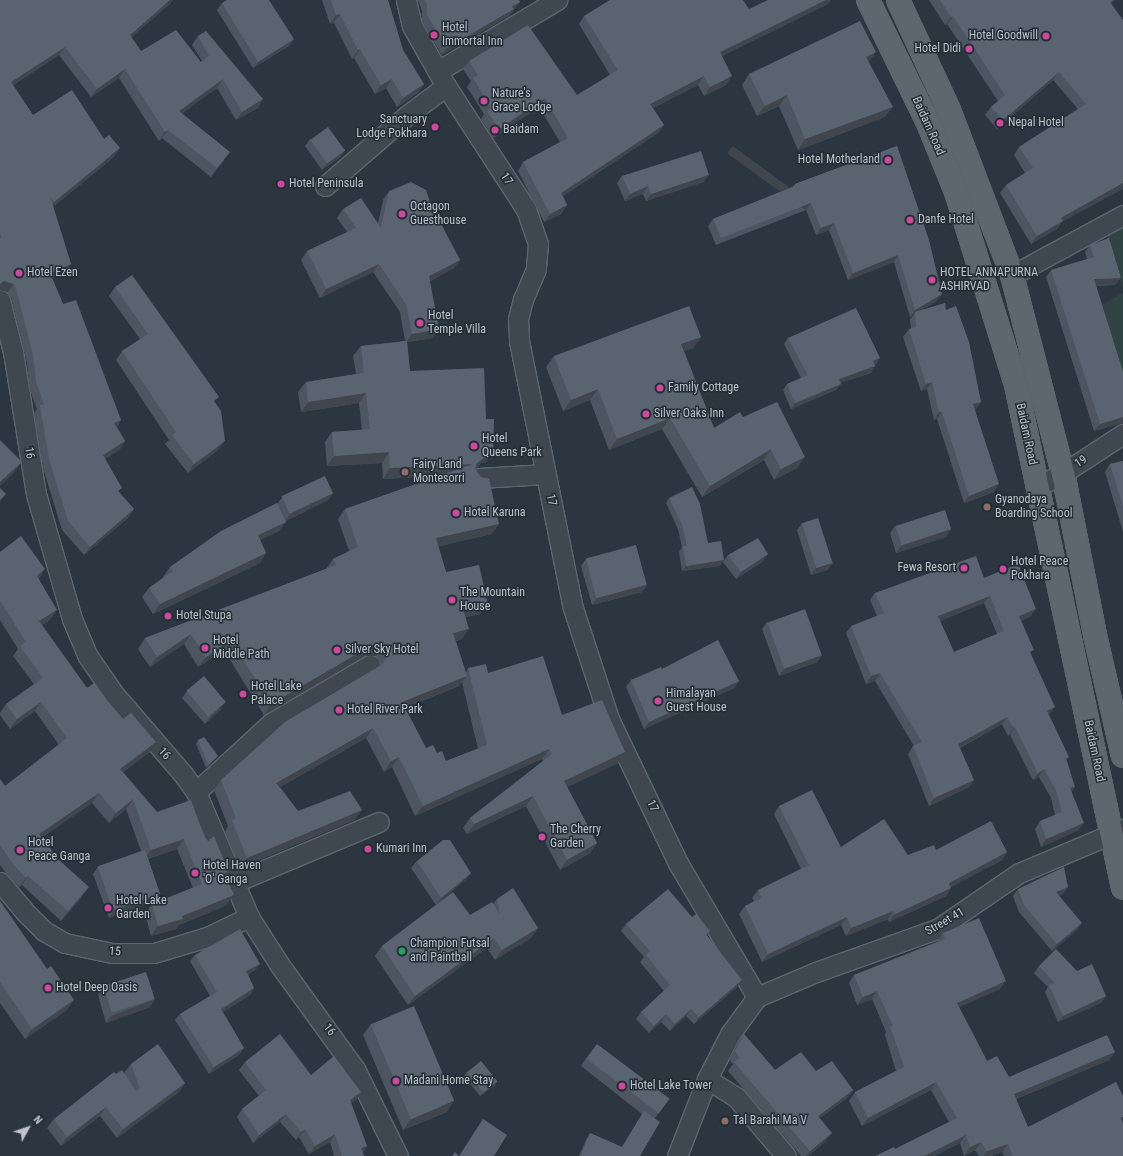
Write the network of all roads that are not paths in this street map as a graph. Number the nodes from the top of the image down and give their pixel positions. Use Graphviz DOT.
graph roads {
  1 [pos="406,0"];
  2 [pos="557,0"];
  3 [pos="868,0"];
  4 [pos="898,0"];
  5 [pos="442,79"];
  6 [pos="326,186"];
  7 [pos="1123,215"];
  8 [pos="1012,274"];
  9 [pos="2,312"];
  10 [pos="1123,434"];
  11 [pos="1063,473"];
  12 [pos="546,474"];
  13 [pos="479,478"];
  14 [pos="1037,487"];
  15 [pos="370,665"];
  16 [pos="1123,756"];
  17 [pos="196,792"];
  18 [pos="379,822"];
  19 [pos="1117,831"];
  20 [pos="0,882"];
  21 [pos="233,883"];
  22 [pos="1123,888"];
  23 [pos="249,917"];
  24 [pos="758,997"];
  25 [pos="707,1079"];
  26 [pos="398,1156"];
  27 [pos="677,1156"];
  28 [pos="786,1156"];
  1 -- 5 [label="street, 17 / 17"];
  2 -- 5 [label="street"];
  3 -- 14 [label="main road, Baidam Road"];
  4 -- 8 [label="main road, Baidam Road"];
  5 -- 6 [label="street"];
  5 -- 12 [label="street, 17 / 17"];
  7 -- 8 [label="street"];
  8 -- 11 [label="main road, Baidam Road"];
  9 -- 17 [label="street, 16 / 16"];
  10 -- 11 [label="street, 19"];
  11 -- 14 [label="street, 19"];
  11 -- 16 [label="main road, Baidam Road"];
  12 -- 13 [label="street"];
  12 -- 24 [label="street, 17 / 17"];
  14 -- 19 [label="main road, Baidam Road"];
  15 -- 17 [label="street"];
  17 -- 21 [label="street, 16 / 16"];
  18 -- 21 [label="street"];
  19 -- 22 [label="main road, Baidam Road"];
  19 -- 24 [label="street, Street 41"];
  20 -- 23 [label="street, 15 / 15"];
  21 -- 23 [label="street, 16 / 16"];
  23 -- 26 [label="street, 16 / 16"];
  24 -- 25 [label="street"];
  25 -- 27 [label="street"];
  25 -- 28 [label="street"];
}
